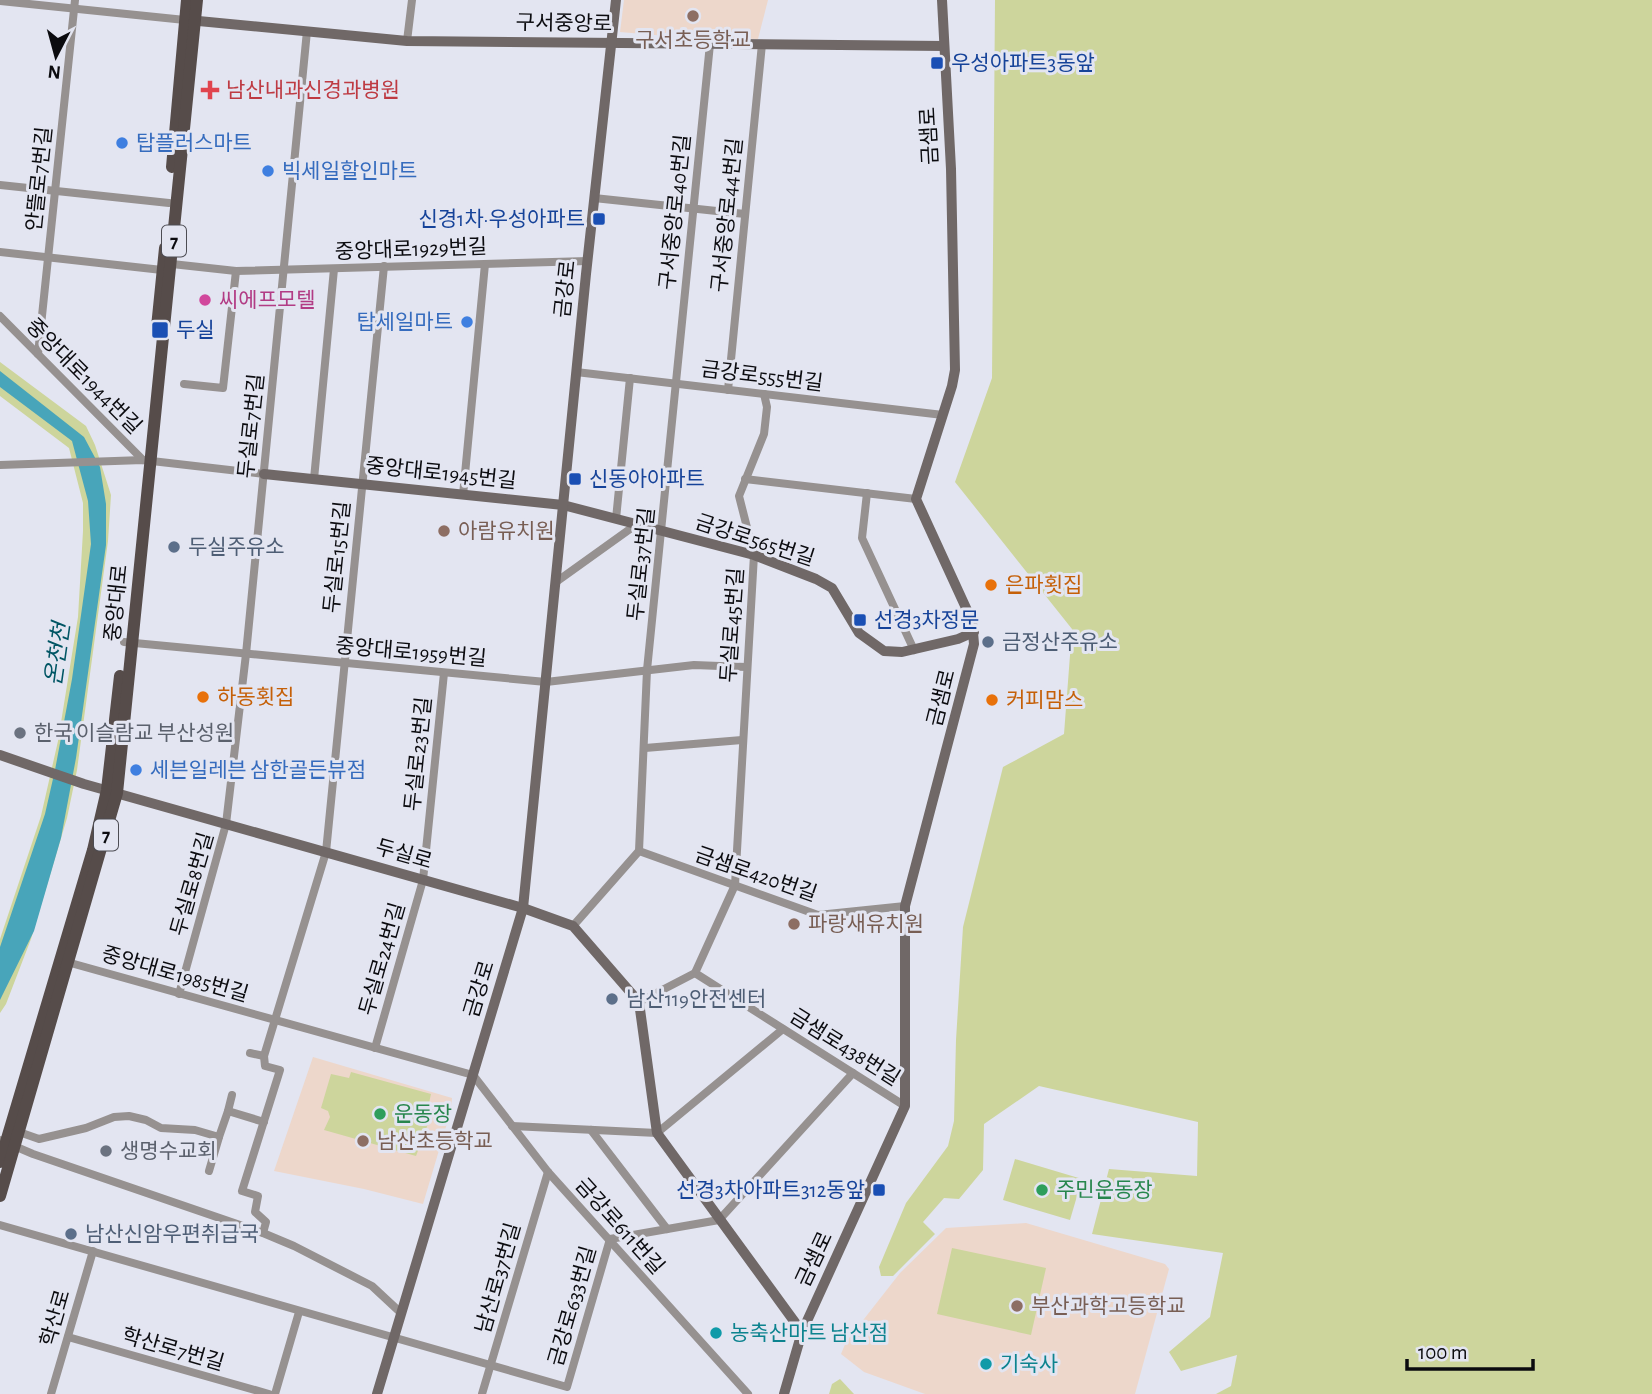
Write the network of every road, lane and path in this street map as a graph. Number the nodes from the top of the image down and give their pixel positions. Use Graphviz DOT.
graph roads {
  1 [pos="187,0"];
  2 [pos="197,0"];
  3 [pos="412,0"];
  4 [pos="616,0"];
  5 [pos="942,0"];
  6 [pos="0,1"];
  7 [pos="75,4"];
  8 [pos="190,20"];
  9 [pos="307,31"];
  10 [pos="407,41"];
  11 [pos="611,43"];
  12 [pos="710,44"];
  13 [pos="762,44"];
  14 [pos="944,46"];
  15 [pos="0,185"];
  16 [pos="55,191"];
  17 [pos="594,198"];
  18 [pos="169,203"];
  19 [pos="692,208"];
  20 [pos="745,214"];
  21 [pos="0,252"];
  22 [pos="48,258"];
  23 [pos="587,261"];
  24 [pos="485,264"];
  25 [pos="384,266"];
  26 [pos="167,267"];
  27 [pos="334,269"];
  28 [pos="284,270"];
  29 [pos="236,271"];
  30 [pos="0,316"];
  31 [pos="38,354"];
  32 [pos="576,372"];
  33 [pos="630,378"];
  34 [pos="676,383"];
  35 [pos="184,384"];
  36 [pos="728,390"];
  37 [pos="764,394"];
  38 [pos="943,415"];
  39 [pos="147,461"];
  40 [pos="0,465"];
  41 [pos="264,474"];
  42 [pos="314,479"];
  43 [pos="745,479"];
  44 [pos="362,484"];
  45 [pos="867,493"];
  46 [pos="464,495"];
  47 [pos="916,499"];
  48 [pos="563,505"];
  49 [pos="616,519"];
  50 [pos="637,524"];
  51 [pos="663,531"];
  52 [pos="754,555"];
  53 [pos="555,582"];
  54 [pos="974,632"];
  55 [pos="128,642"];
  56 [pos="914,650"];
  57 [pos="246,654"];
  58 [pos="344,663"];
  59 [pos="746,667"];
  60 [pos="647,670"];
  61 [pos="444,673"];
  62 [pos="546,682"];
  63 [pos="742,740"];
  64 [pos="645,748"];
  65 [pos="0,755"];
  66 [pos="112,791"];
  67 [pos="226,824"];
  68 [pos="639,851"];
  69 [pos="326,852"];
  70 [pos="423,880"];
  71 [pos="735,885"];
  72 [pos="905,906"];
  73 [pos="523,908"];
  74 [pos="573,926"];
  75 [pos="67,962"];
  76 [pos="695,973"];
  77 [pos="179,994"];
  78 [pos="639,1002"];
  79 [pos="274,1020"];
  80 [pos="783,1029"];
  81 [pos="375,1048"];
  82 [pos="250,1053"];
  83 [pos="264,1056"];
  84 [pos="853,1073"];
  85 [pos="473,1075"];
  86 [pos="232,1095"];
  87 [pos="905,1106"];
  88 [pos="228,1111"];
  89 [pos="264,1122"];
  90 [pos="512,1126"];
  91 [pos="591,1130"];
  92 [pos="19,1132"];
  93 [pos="657,1133"];
  94 [pos="219,1137"];
  95 [pos="7,1143"];
  96 [pos="0,1162"];
  97 [pos="209,1171"];
  98 [pos="548,1172"];
  99 [pos="0,1196"];
  100 [pos="719,1220"];
  101 [pos="0,1224"];
  102 [pos="667,1229"];
  103 [pos="263,1233"];
  104 [pos="610,1240"];
  105 [pos="93,1251"];
  106 [pos="299,1312"];
  107 [pos="401,1313"];
  108 [pos="802,1332"];
  109 [pos="68,1337"];
  110 [pos="394,1337"];
  111 [pos="491,1365"];
  112 [pos="51,1394"];
  113 [pos="269,1394"];
  114 [pos="275,1394"];
  115 [pos="377,1394"];
  116 [pos="482,1394"];
  117 [pos="748,1394"];
  118 [pos="784,1394"];
  1 -- 8 [label="main road, 중앙대로 / 7"];
  2 -- 8 [label="main road, 중앙대로 / 7"];
  3 -- 10 [label="street"];
  4 -- 11 [label="street, 금강로"];
  5 -- 14 [label="street, 금샘로"];
  6 -- 7 [label="street"];
  7 -- 8 [label="street"];
  7 -- 16 [label="street, 안뜰로7번길"];
  8 -- 9 [label="street, 구서중앙로"];
  8 -- 18 [label="main road, 중앙대로 / 7"];
  8 -- 26 [label="main road, 중앙대로 / 7"];
  9 -- 10 [label="street, 구서중앙로"];
  9 -- 28 [label="street, 두실로7번길"];
  10 -- 11 [label="street, 구서중앙로"];
  11 -- 12 [label="street, 구서중앙로"];
  11 -- 17 [label="street, 금강로"];
  12 -- 13 [label="street, 구서중앙로"];
  12 -- 19 [label="street, 구서중앙로40번길"];
  13 -- 14 [label="street, 구서중앙로"];
  13 -- 20 [label="street, 구서중앙로44번길"];
  14 -- 38 [label="street, 금샘로"];
  15 -- 16 [label="street"];
  16 -- 18 [label="street"];
  16 -- 22 [label="street, 안뜰로7번길"];
  17 -- 19 [label="street"];
  17 -- 23 [label="street, 금강로"];
  18 -- 26 [label="main road, 중앙대로 / 7"];
  19 -- 20 [label="street"];
  19 -- 34 [label="street, 구서중앙로40번길"];
  20 -- 36 [label="street, 구서중앙로44번길"];
  21 -- 22 [label="street, 중앙대로1929번길"];
  22 -- 26 [label="street, 중앙대로1929번길"];
  22 -- 31 [label="street, 안뜰로7번길"];
  23 -- 24 [label="street, 중앙대로1929번길"];
  23 -- 32 [label="street, 금강로"];
  24 -- 25 [label="street, 중앙대로1929번길"];
  24 -- 46 [label="street"];
  25 -- 27 [label="street, 중앙대로1929번길"];
  25 -- 44 [label="street, 두실로15번길"];
  26 -- 29 [label="street, 중앙대로1929번길"];
  26 -- 39 [label="main road, 중앙대로 / 7"];
  27 -- 28 [label="street, 중앙대로1929번길"];
  27 -- 42 [label="street"];
  28 -- 29 [label="street, 중앙대로1929번길"];
  28 -- 41 [label="street, 두실로7번길"];
  29 -- 35 [label="street"];
  30 -- 31 [label="street, 중앙대로1944번길"];
  31 -- 39 [label="street, 중앙대로1944번길"];
  32 -- 33 [label="street, 금강로555번길"];
  32 -- 48 [label="street, 금강로"];
  33 -- 34 [label="street, 금강로555번길"];
  33 -- 49 [label="street"];
  34 -- 36 [label="street, 금강로555번길"];
  34 -- 51 [label="street, 두실로37번길"];
  36 -- 37 [label="street, 금강로555번길"];
  37 -- 38 [label="street, 금강로555번길"];
  37 -- 43 [label="street, 두실로45번길"];
  38 -- 47 [label="street, 금샘로"];
  39 -- 40 [label="street, 중앙대로1945번길"];
  39 -- 41 [label="street, 중앙대로1945번길"];
  39 -- 55 [label="main road, 중앙대로 / 7"];
  41 -- 42 [label="street, 중앙대로1945번길"];
  41 -- 57 [label="street, 두실로7번길"];
  42 -- 44 [label="street, 중앙대로1945번길"];
  43 -- 45 [label="street"];
  43 -- 52 [label="street, 두실로45번길"];
  44 -- 46 [label="street, 중앙대로1945번길"];
  44 -- 58 [label="street, 두실로15번길"];
  45 -- 47 [label="street"];
  45 -- 56 [label="street"];
  46 -- 48 [label="street, 중앙대로1945번길"];
  47 -- 54 [label="street, 금샘로"];
  48 -- 49 [label="street, 금강로565번길"];
  48 -- 53 [label="street, 금강로"];
  49 -- 50 [label="street, 금강로565번길"];
  50 -- 51 [label="street, 금강로565번길"];
  50 -- 53 [label="street"];
  51 -- 52 [label="street, 금강로565번길"];
  51 -- 60 [label="street, 두실로37번길"];
  52 -- 56 [label="street, 금강로565번길"];
  52 -- 59 [label="street, 두실로45번길"];
  53 -- 62 [label="street, 금강로"];
  54 -- 56 [label="street, 금강로565번길"];
  54 -- 72 [label="street, 금샘로"];
  55 -- 57 [label="street, 중앙대로1959번길"];
  55 -- 66 [label="main road, 중앙대로 / 7"];
  57 -- 58 [label="street, 중앙대로1959번길"];
  57 -- 67 [label="street, 두실로7번길"];
  58 -- 61 [label="street, 중앙대로1959번길"];
  58 -- 69 [label="street, 두실로15번길"];
  59 -- 60 [label="street, 중앙대로1959번길"];
  59 -- 63 [label="street, 두실로45번길"];
  60 -- 62 [label="street, 중앙대로1959번길"];
  60 -- 64 [label="street, 두실로37번길"];
  61 -- 62 [label="street, 중앙대로1959번길"];
  61 -- 70 [label="street, 두실로23번길"];
  62 -- 73 [label="street, 금강로"];
  63 -- 64 [label="street"];
  63 -- 71 [label="street, 두실로45번길"];
  64 -- 68 [label="street, 두실로37번길"];
  65 -- 66 [label="street, 두실로"];
  66 -- 67 [label="street, 두실로"];
  66 -- 75 [label="main road, 중앙대로 / 7"];
  66 -- 95 [label="main road, 중앙대로 / 7"];
  67 -- 69 [label="street, 두실로"];
  67 -- 77 [label="street, 두실로8번길"];
  68 -- 71 [label="street, 금샘로420번길"];
  68 -- 74 [label="street"];
  69 -- 70 [label="street, 두실로"];
  69 -- 79 [label="street, 두실로15번길"];
  70 -- 73 [label="street, 두실로"];
  70 -- 81 [label="street, 두실로24번길"];
  71 -- 72 [label="street, 금샘로420번길"];
  71 -- 76 [label="street, 두실로45번길"];
  72 -- 87 [label="street, 금샘로"];
  73 -- 74 [label="street, 두실로"];
  73 -- 85 [label="street, 금강로"];
  74 -- 78 [label="street, 두실로"];
  75 -- 77 [label="street, 중앙대로1985번길"];
  75 -- 92 [label="main road, 중앙대로 / 7"];
  76 -- 78 [label="street"];
  76 -- 80 [label="street, 금샘로438번길"];
  77 -- 79 [label="street, 중앙대로1985번길"];
  78 -- 93 [label="street"];
  79 -- 81 [label="street, 중앙대로1985번길"];
  79 -- 83 [label="street"];
  80 -- 84 [label="street, 금샘로438번길"];
  80 -- 93 [label="street"];
  81 -- 85 [label="street, 중앙대로1985번길"];
  82 -- 83 [label="street"];
  83 -- 89 [label="street"];
  84 -- 87 [label="street, 금샘로438번길"];
  84 -- 100 [label="street"];
  85 -- 90 [label="street, 금강로611번길"];
  85 -- 107 [label="street, 금강로"];
  86 -- 88 [label="street"];
  87 -- 108 [label="street, 금샘로"];
  88 -- 89 [label="street"];
  88 -- 94 [label="street"];
  89 -- 103 [label="street"];
  90 -- 91 [label="street"];
  90 -- 98 [label="street, 금강로611번길"];
  91 -- 93 [label="street"];
  91 -- 102 [label="street"];
  92 -- 94 [label="street"];
  92 -- 95 [label="main road, 중앙대로 / 7"];
  93 -- 100 [label="street"];
  94 -- 97 [label="street"];
  95 -- 96 [label="main road, 중앙대로 / 7"];
  95 -- 99 [label="main road, 중앙대로 / 7"];
  95 -- 103 [label="street"];
  98 -- 104 [label="street, 금강로611번길"];
  98 -- 111 [label="street, 남산로37번길"];
  100 -- 102 [label="street, 금강로633번길"];
  100 -- 108 [label="street"];
  101 -- 105 [label="street, 금강로633번길"];
  102 -- 104 [label="street, 금강로633번길"];
  103 -- 107 [label="street"];
  104 -- 111 [label="street, 금강로633번길"];
  104 -- 117 [label="street, 금강로611번길"];
  105 -- 106 [label="street, 금강로633번길"];
  105 -- 109 [label="street, 학산로"];
  106 -- 110 [label="street, 금강로633번길"];
  106 -- 114 [label="street"];
  107 -- 110 [label="street, 금강로"];
  108 -- 118 [label="street, 금샘로"];
  109 -- 112 [label="street, 학산로"];
  109 -- 113 [label="street, 학산로7번길"];
  110 -- 111 [label="street, 금강로633번길"];
  110 -- 115 [label="street, 금강로"];
  111 -- 116 [label="street, 남산로37번길"];
}
